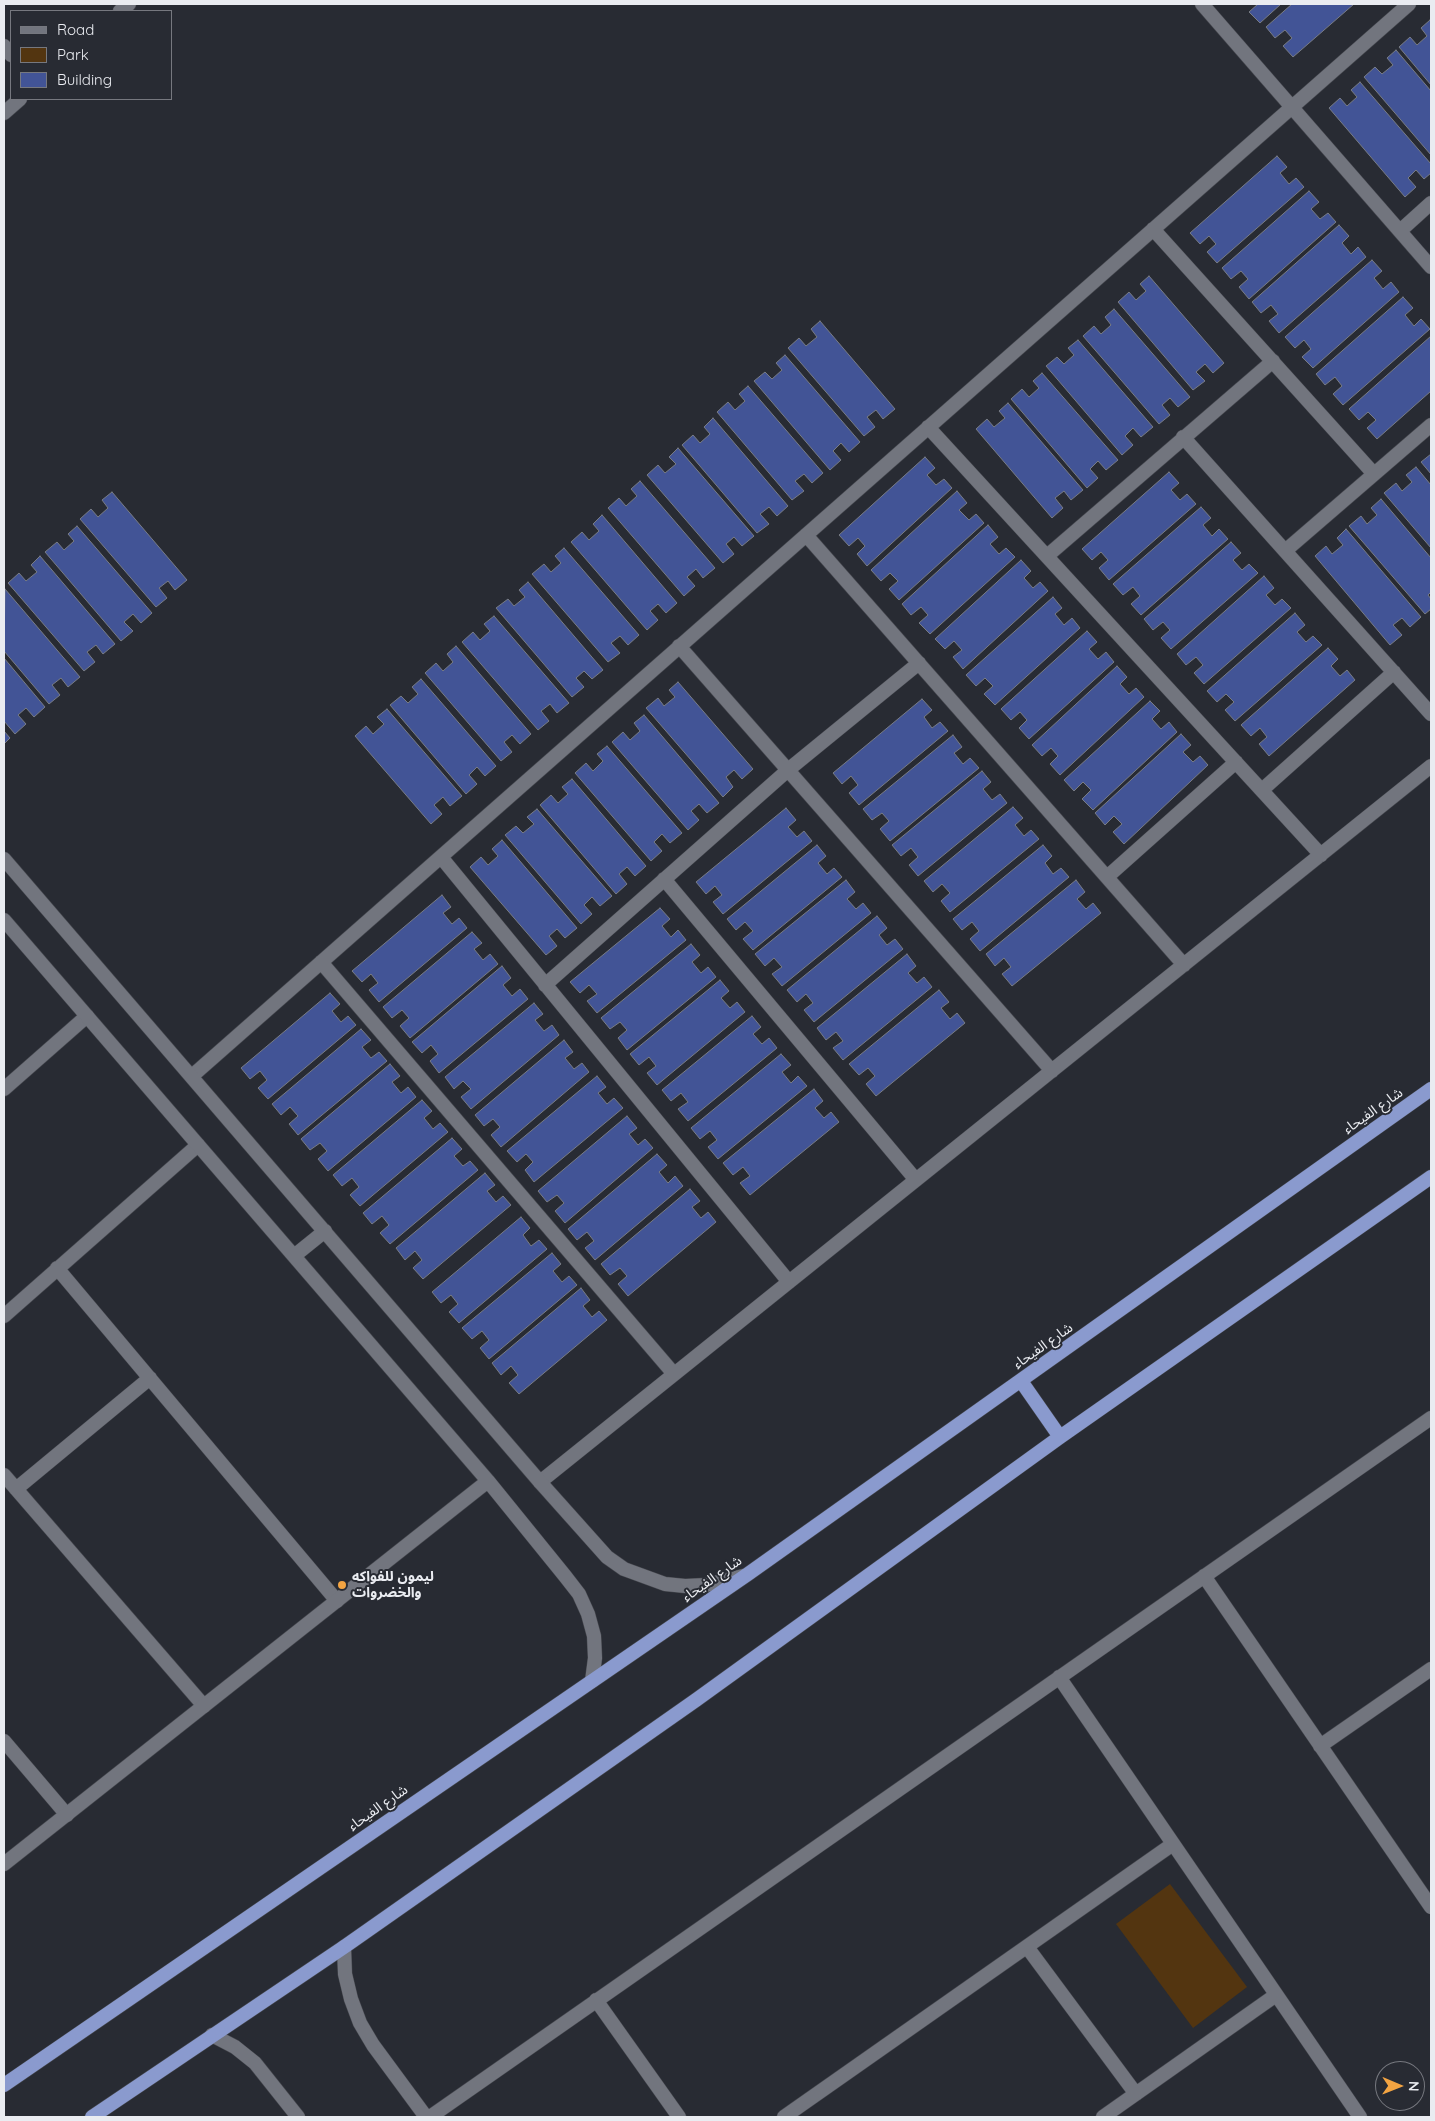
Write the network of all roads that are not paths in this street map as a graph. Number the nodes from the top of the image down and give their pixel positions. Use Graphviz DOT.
graph roads {
  1 [pos="1202,4"];
  2 [pos="1409,4"];
  3 [pos="19,100"];
  4 [pos="1292,107"];
  5 [pos="4,113"];
  6 [pos="1431,203"];
  7 [pos="1153,229"];
  8 [pos="1400,231"];
  9 [pos="1431,267"];
  10 [pos="1273,361"];
  11 [pos="1431,425"];
  12 [pos="928,427"];
  13 [pos="1183,437"];
  14 [pos="1374,474"];
  15 [pos="806,535"];
  16 [pos="1285,550"];
  17 [pos="1046,556"];
  18 [pos="679,646"];
  19 [pos="919,664"];
  20 [pos="1394,672"];
  21 [pos="1431,714"];
  22 [pos="1236,762"];
  23 [pos="1431,766"];
  24 [pos="788,770"];
  25 [pos="1262,790"];
  26 [pos="1321,855"];
  27 [pos="441,857"];
  28 [pos="4,859"];
  29 [pos="1107,877"];
  30 [pos="664,880"];
  31 [pos="4,920"];
  32 [pos="321,962"];
  33 [pos="1184,965"];
  34 [pos="545,985"];
  35 [pos="87,1016"];
  36 [pos="1052,1071"];
  37 [pos="192,1076"];
  38 [pos="4,1089"];
  39 [pos="1431,1089"];
  40 [pos="198,1144"];
  41 [pos="1431,1177"];
  42 [pos="916,1180"];
  43 [pos="325,1231"];
  44 [pos="294,1256"];
  45 [pos="58,1268"];
  46 [pos="789,1282"];
  47 [pos="4,1316"];
  48 [pos="674,1374"];
  49 [pos="150,1378"];
  50 [pos="1021,1381"];
  51 [pos="1431,1418"];
  52 [pos="1060,1437"];
  53 [pos="4,1475"];
  54 [pos="488,1481"];
  55 [pos="540,1482"];
  56 [pos="16,1490"];
  57 [pos="748,1574"];
  58 [pos="1204,1576"];
  59 [pos="337,1601"];
  60 [pos="1431,1669"];
  61 [pos="1059,1677"];
  62 [pos="592,1680"];
  63 [pos="204,1706"];
  64 [pos="4,1741"];
  65 [pos="1320,1746"];
  66 [pos="67,1814"];
  67 [pos="1173,1844"];
  68 [pos="4,1864"];
  69 [pos="1430,1901"];
  70 [pos="344,1947"];
  71 [pos="1027,1947"];
  72 [pos="1276,1996"];
  73 [pos="596,2000"];
  74 [pos="212,2035"];
  75 [pos="4,2085"];
  76 [pos="1136,2094"];
  77 [pos="92,2117"];
  78 [pos="298,2117"];
  79 [pos="426,2117"];
  80 [pos="430,2117"];
  81 [pos="679,2117"];
  82 [pos="784,2117"];
  83 [pos="1103,2117"];
  84 [pos="1360,2117"];
  1 -- 4 [label="street"];
  2 -- 4 [label="street"];
  3 -- 5 [label="street"];
  4 -- 7 [label="street"];
  4 -- 8 [label="street"];
  6 -- 8 [label="street"];
  7 -- 10 [label="street"];
  7 -- 12 [label="street"];
  8 -- 9 [label="street"];
  10 -- 13 [label="street"];
  10 -- 14 [label="street"];
  11 -- 14 [label="street"];
  12 -- 15 [label="street"];
  12 -- 17 [label="street"];
  13 -- 16 [label="street"];
  13 -- 17 [label="street"];
  14 -- 16 [label="street"];
  15 -- 18 [label="street"];
  15 -- 19 [label="street"];
  16 -- 20 [label="street"];
  17 -- 22 [label="street"];
  18 -- 24 [label="street"];
  18 -- 27 [label="street"];
  19 -- 24 [label="street"];
  19 -- 29 [label="street"];
  20 -- 21 [label="street"];
  20 -- 25 [label="street"];
  22 -- 25 [label="street"];
  22 -- 29 [label="street"];
  23 -- 26 [label="street"];
  24 -- 30 [label="street"];
  24 -- 36 [label="street"];
  25 -- 26 [label="street"];
  26 -- 33 [label="street"];
  27 -- 32 [label="street"];
  27 -- 34 [label="street"];
  28 -- 37 [label="street"];
  29 -- 33 [label="street"];
  30 -- 34 [label="street"];
  30 -- 42 [label="street"];
  31 -- 35 [label="street"];
  32 -- 37 [label="street"];
  32 -- 48 [label="street"];
  33 -- 36 [label="street"];
  34 -- 46 [label="street"];
  35 -- 38 [label="street"];
  35 -- 40 [label="street"];
  36 -- 42 [label="street"];
  37 -- 43 [label="street"];
  39 -- 50 [label="highway, شارع الفيحاء"];
  40 -- 44 [label="street"];
  40 -- 45 [label="street"];
  41 -- 52 [label="highway"];
  42 -- 46 [label="street"];
  43 -- 44 [label="street"];
  43 -- 55 [label="street"];
  44 -- 54 [label="street"];
  45 -- 47 [label="street"];
  45 -- 49 [label="street"];
  46 -- 48 [label="street"];
  48 -- 55 [label="street"];
  49 -- 56 [label="street"];
  49 -- 59 [label="street"];
  50 -- 52 [label="highway"];
  50 -- 57 [label="highway, شارع الفيحاء"];
  51 -- 58 [label="street"];
  52 -- 70 [label="highway"];
  53 -- 56 [label="street"];
  54 -- 59 [label="street"];
  54 -- 62 [label="street"];
  55 -- 57 [label="street"];
  56 -- 63 [label="street"];
  57 -- 62 [label="highway, شارع الفيحاء"];
  58 -- 61 [label="street"];
  58 -- 65 [label="street"];
  59 -- 63 [label="street"];
  60 -- 65 [label="street"];
  61 -- 67 [label="street"];
  61 -- 73 [label="street"];
  62 -- 75 [label="highway, شارع الفيحاء"];
  63 -- 66 [label="street"];
  64 -- 66 [label="street"];
  65 -- 69 [label="street"];
  66 -- 68 [label="street"];
  67 -- 71 [label="street"];
  67 -- 72 [label="street"];
  70 -- 74 [label="highway"];
  70 -- 79 [label="street"];
  71 -- 76 [label="street"];
  71 -- 82 [label="street"];
  72 -- 76 [label="street"];
  72 -- 84 [label="street"];
  73 -- 80 [label="street"];
  73 -- 81 [label="street"];
  74 -- 77 [label="highway"];
  74 -- 78 [label="street"];
  76 -- 83 [label="street"];
}
